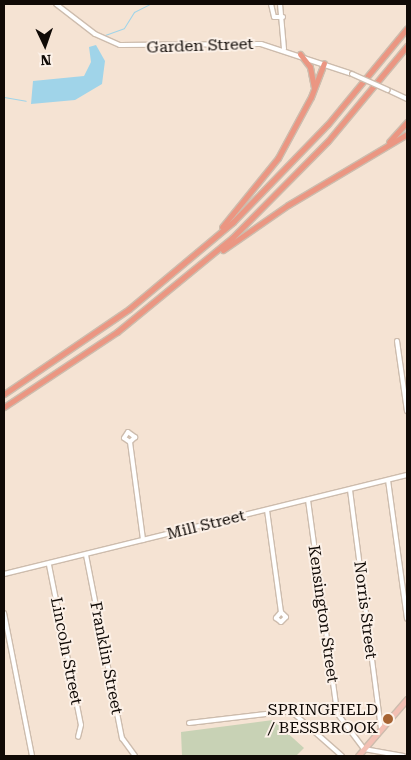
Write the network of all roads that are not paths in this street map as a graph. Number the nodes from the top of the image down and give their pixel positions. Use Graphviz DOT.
graph roads {
  1 [pos="56,4"];
  2 [pos="271,4"];
  3 [pos="280,4"];
  4 [pos="283,17"];
  5 [pos="407,28"];
  6 [pos="407,46"];
  7 [pos="284,49"];
  8 [pos="300,54"];
  9 [pos="324,63"];
  10 [pos="312,97"];
  11 [pos="407,99"];
  12 [pos="407,122"];
  13 [pos="407,134"];
  14 [pos="372,154"];
  15 [pos="194,271"];
  16 [pos="167,278"];
  17 [pos="397,341"];
  18 [pos="4,394"];
  19 [pos="4,407"];
  20 [pos="407,411"];
  21 [pos="130,442"];
  22 [pos="407,476"];
  23 [pos="388,480"];
  24 [pos="350,490"];
  25 [pos="308,500"];
  26 [pos="267,510"];
  27 [pos="143,540"];
  28 [pos="86,555"];
  29 [pos="49,565"];
  30 [pos="4,574"];
  31 [pos="280,612"];
  32 [pos="4,614"];
  33 [pos="407,619"];
  34 [pos="407,700"];
  35 [pos="189,723"];
  36 [pos="381,730"];
  37 [pos="78,737"];
  38 [pos="364,749"];
  39 [pos="32,756"];
  40 [pos="135,756"];
  41 [pos="342,756"];
  42 [pos="358,756"];
  43 [pos="402,756"];
  1 -- 7 [label="street, Garden Street"];
  2 -- 4 [label="street"];
  3 -- 4 [label="street"];
  4 -- 7 [label="street"];
  5 -- 16 [label="highway"];
  6 -- 15 [label="highway"];
  7 -- 8 [label="street, Garden Street"];
  8 -- 9 [label="street, Garden Street"];
  8 -- 10 [label="highway"];
  9 -- 10 [label="highway"];
  9 -- 11 [label="street, Garden Street, bridge"];
  10 -- 16 [label="highway"];
  12 -- 14 [label="highway"];
  13 -- 14 [label="highway"];
  14 -- 15 [label="highway"];
  15 -- 19 [label="highway"];
  16 -- 18 [label="highway"];
  17 -- 20 [label="street"];
  21 -- 27 [label="street"];
  22 -- 23 [label="street, Mill Street"];
  23 -- 24 [label="street, Mill Street"];
  23 -- 33 [label="street"];
  24 -- 25 [label="street, Mill Street"];
  24 -- 36 [label="street, Norris Street"];
  25 -- 26 [label="street, Mill Street"];
  25 -- 38 [label="street, Kensington Street"];
  26 -- 27 [label="street, Mill Street"];
  26 -- 31 [label="street"];
  27 -- 28 [label="street, Mill Street"];
  28 -- 29 [label="street, Mill Street"];
  28 -- 40 [label="street, Franklin Street"];
  29 -- 30 [label="street, Mill Street"];
  29 -- 37 [label="street, Lincoln Street"];
  32 -- 39 [label="street"];
  34 -- 36 [label="main road"];
  35 -- 41 [label="street"];
  36 -- 38 [label="main road"];
  38 -- 42 [label="main road"];
  38 -- 43 [label="street"];
}
